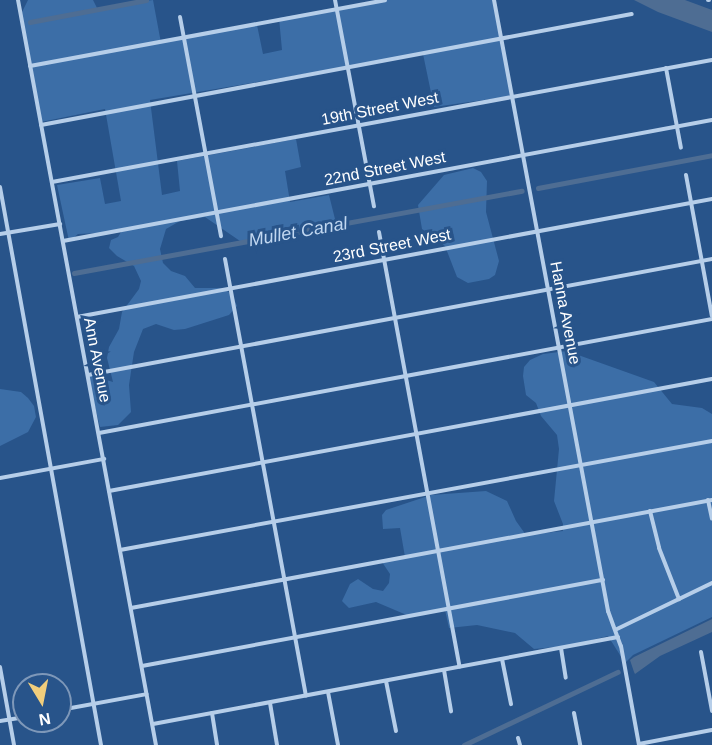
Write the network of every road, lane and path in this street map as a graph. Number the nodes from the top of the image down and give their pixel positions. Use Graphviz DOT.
graph roads {
  1 [pos="18,0"];
  2 [pos="335,0"];
  3 [pos="385,0"];
  4 [pos="494,0"];
  5 [pos="337,9"];
  6 [pos="632,14"];
  7 [pos="180,18"];
  8 [pos="184,38"];
  9 [pos="502,39"];
  10 [pos="712,60"];
  11 [pos="30,66"];
  12 [pos="348,67"];
  13 [pos="666,68"];
  14 [pos="195,96"];
  15 [pos="512,97"];
  16 [pos="712,120"];
  17 [pos="41,124"];
  18 [pos="359,125"];
  19 [pos="676,126"];
  20 [pos="681,148"];
  21 [pos="205,154"];
  22 [pos="524,155"];
  23 [pos="686,175"];
  24 [pos="52,182"];
  25 [pos="370,184"];
  26 [pos="0,187"];
  27 [pos="712,199"];
  28 [pos="691,203"];
  29 [pos="374,206"];
  30 [pos="216,212"];
  31 [pos="60,224"];
  32 [pos="537,231"];
  33 [pos="379,232"];
  34 [pos="8,233"];
  35 [pos="0,234"];
  36 [pos="221,236"];
  37 [pos="63,241"];
  38 [pos="225,259"];
  39 [pos="712,259"];
  40 [pos="384,260"];
  41 [pos="702,261"];
  42 [pos="231,288"];
  43 [pos="548,290"];
  44 [pos="77,317"];
  45 [pos="395,318"];
  46 [pos="712,318"];
  47 [pos="241,346"];
  48 [pos="559,348"];
  49 [pos="88,375"];
  50 [pos="406,376"];
  51 [pos="712,379"];
  52 [pos="252,405"];
  53 [pos="570,406"];
  54 [pos="99,434"];
  55 [pos="416,434"];
  56 [pos="712,441"];
  57 [pos="104,459"];
  58 [pos="263,463"];
  59 [pos="581,465"];
  60 [pos="51,468"];
  61 [pos="0,478"];
  62 [pos="109,491"];
  63 [pos="427,493"];
  64 [pos="710,500"];
  65 [pos="650,511"];
  66 [pos="712,519"];
  67 [pos="274,522"];
  68 [pos="592,522"];
  69 [pos="120,550"];
  70 [pos="438,551"];
  71 [pos="285,579"];
  72 [pos="603,580"];
  73 [pos="712,583"];
  74 [pos="679,598"];
  75 [pos="131,608"];
  76 [pos="449,609"];
  77 [pos="616,629"];
  78 [pos="618,637"];
  79 [pos="296,638"];
  80 [pos="561,648"];
  81 [pos="701,652"];
  82 [pos="502,659"];
  83 [pos="142,666"];
  84 [pos="0,667"];
  85 [pos="460,667"];
  86 [pos="444,670"];
  87 [pos="566,678"];
  88 [pos="386,681"];
  89 [pos="328,692"];
  90 [pos="147,694"];
  91 [pos="306,696"];
  92 [pos="270,703"];
  93 [pos="95,704"];
  94 [pos="511,704"];
  95 [pos="72,708"];
  96 [pos="451,711"];
  97 [pos="712,711"];
  98 [pos="212,713"];
  99 [pos="574,713"];
  100 [pos="9,719"];
  101 [pos="12,719"];
  102 [pos="0,721"];
  103 [pos="153,724"];
  104 [pos="712,730"];
  105 [pos="396,731"];
  106 [pos="518,738"];
  107 [pos="14,745"];
  108 [pos="101,745"];
  109 [pos="156,745"];
  110 [pos="217,745"];
  111 [pos="278,745"];
  112 [pos="338,745"];
  113 [pos="520,745"];
  114 [pos="580,745"];
  115 [pos="639,745"];
  1 -- 11 [label="street, Ann Avenue"];
  2 -- 5 [label="street"];
  3 -- 5 [label="street"];
  4 -- 9 [label="street, Hanna Avenue"];
  5 -- 8 [label="street"];
  5 -- 12 [label="street"];
  6 -- 9 [label="street"];
  7 -- 8 [label="street"];
  8 -- 11 [label="street"];
  8 -- 14 [label="street"];
  9 -- 12 [label="street"];
  9 -- 15 [label="street, Hanna Avenue"];
  10 -- 13 [label="street, 19th Street West"];
  11 -- 17 [label="street, Ann Avenue"];
  12 -- 14 [label="street"];
  12 -- 18 [label="street"];
  13 -- 15 [label="street, 19th Street West"];
  13 -- 19 [label="street"];
  14 -- 17 [label="street"];
  14 -- 21 [label="street"];
  15 -- 18 [label="street, 19th Street West"];
  15 -- 22 [label="street, Hanna Avenue"];
  16 -- 19 [label="street, 22nd Street West"];
  17 -- 24 [label="street, Ann Avenue"];
  18 -- 21 [label="street, 19th Street West"];
  18 -- 25 [label="street"];
  19 -- 20 [label="street"];
  19 -- 22 [label="street, 22nd Street West"];
  21 -- 24 [label="street, 19th Street West"];
  21 -- 30 [label="street"];
  22 -- 25 [label="street, 22nd Street West"];
  22 -- 32 [label="street, Hanna Avenue"];
  23 -- 28 [label="street"];
  24 -- 31 [label="street, Ann Avenue"];
  25 -- 29 [label="street"];
  25 -- 30 [label="street, 22nd Street West"];
  26 -- 34 [label="street"];
  27 -- 28 [label="street, 23rd Street West"];
  28 -- 32 [label="street, 23rd Street West"];
  28 -- 41 [label="street"];
  30 -- 36 [label="street"];
  30 -- 37 [label="street, 22nd Street West"];
  31 -- 34 [label="street"];
  31 -- 37 [label="street, Ann Avenue"];
  32 -- 40 [label="street, 23rd Street West"];
  32 -- 43 [label="street, Hanna Avenue"];
  33 -- 40 [label="street"];
  34 -- 35 [label="street"];
  34 -- 60 [label="street"];
  37 -- 44 [label="street, Ann Avenue"];
  38 -- 42 [label="street"];
  39 -- 41 [label="street"];
  40 -- 42 [label="street, 23rd Street West"];
  40 -- 45 [label="street"];
  41 -- 43 [label="street"];
  41 -- 46 [label="street"];
  42 -- 44 [label="street, 23rd Street West"];
  42 -- 47 [label="street"];
  43 -- 45 [label="street"];
  43 -- 48 [label="street, Hanna Avenue"];
  44 -- 49 [label="street, Ann Avenue"];
  45 -- 47 [label="street"];
  45 -- 50 [label="street"];
  46 -- 48 [label="street"];
  47 -- 49 [label="street"];
  47 -- 52 [label="street"];
  48 -- 50 [label="street"];
  48 -- 53 [label="street, Hanna Avenue"];
  49 -- 54 [label="street, Ann Avenue"];
  50 -- 52 [label="street"];
  50 -- 55 [label="street"];
  51 -- 53 [label="street"];
  52 -- 54 [label="street"];
  52 -- 58 [label="street"];
  53 -- 55 [label="street"];
  53 -- 59 [label="street, Hanna Avenue"];
  54 -- 57 [label="street, Ann Avenue"];
  55 -- 58 [label="street"];
  55 -- 63 [label="street"];
  56 -- 59 [label="street"];
  57 -- 60 [label="street"];
  57 -- 62 [label="street, Ann Avenue"];
  58 -- 62 [label="street"];
  58 -- 67 [label="street"];
  59 -- 63 [label="street"];
  59 -- 68 [label="street, Hanna Avenue"];
  60 -- 61 [label="street"];
  60 -- 93 [label="street"];
  62 -- 69 [label="street, Ann Avenue"];
  63 -- 67 [label="street"];
  63 -- 70 [label="street"];
  64 -- 65 [label="street"];
  64 -- 66 [label="street"];
  65 -- 68 [label="street"];
  65 -- 74 [label="street"];
  67 -- 69 [label="street"];
  67 -- 71 [label="street"];
  68 -- 70 [label="street"];
  68 -- 72 [label="street, Hanna Avenue"];
  69 -- 75 [label="street, Ann Avenue"];
  70 -- 71 [label="street"];
  70 -- 76 [label="street"];
  71 -- 75 [label="street"];
  71 -- 79 [label="street"];
  72 -- 76 [label="street"];
  72 -- 77 [label="street, Hanna Avenue"];
  73 -- 74 [label="street"];
  74 -- 77 [label="street"];
  75 -- 83 [label="street, Ann Avenue"];
  76 -- 79 [label="street"];
  76 -- 85 [label="street"];
  77 -- 78 [label="street, Hanna Avenue"];
  78 -- 80 [label="street"];
  78 -- 115 [label="street, Hanna Avenue"];
  79 -- 83 [label="street"];
  79 -- 91 [label="street"];
  80 -- 82 [label="street"];
  80 -- 87 [label="street"];
  81 -- 97 [label="street"];
  82 -- 85 [label="street"];
  82 -- 94 [label="street"];
  83 -- 90 [label="street, Ann Avenue"];
  84 -- 100 [label="street"];
  85 -- 86 [label="street"];
  86 -- 88 [label="street"];
  86 -- 96 [label="street"];
  88 -- 89 [label="street"];
  88 -- 105 [label="street"];
  89 -- 91 [label="street"];
  89 -- 112 [label="street"];
  90 -- 93 [label="street"];
  90 -- 103 [label="street, Ann Avenue"];
  91 -- 92 [label="street"];
  92 -- 98 [label="street"];
  92 -- 111 [label="street"];
  93 -- 95 [label="street"];
  93 -- 108 [label="street"];
  98 -- 103 [label="street"];
  98 -- 110 [label="street"];
  99 -- 114 [label="street"];
  100 -- 101 [label="street"];
  100 -- 102 [label="street"];
  100 -- 107 [label="street"];
  103 -- 109 [label="street, Ann Avenue"];
  104 -- 115 [label="street"];
  106 -- 113 [label="street"];
}
